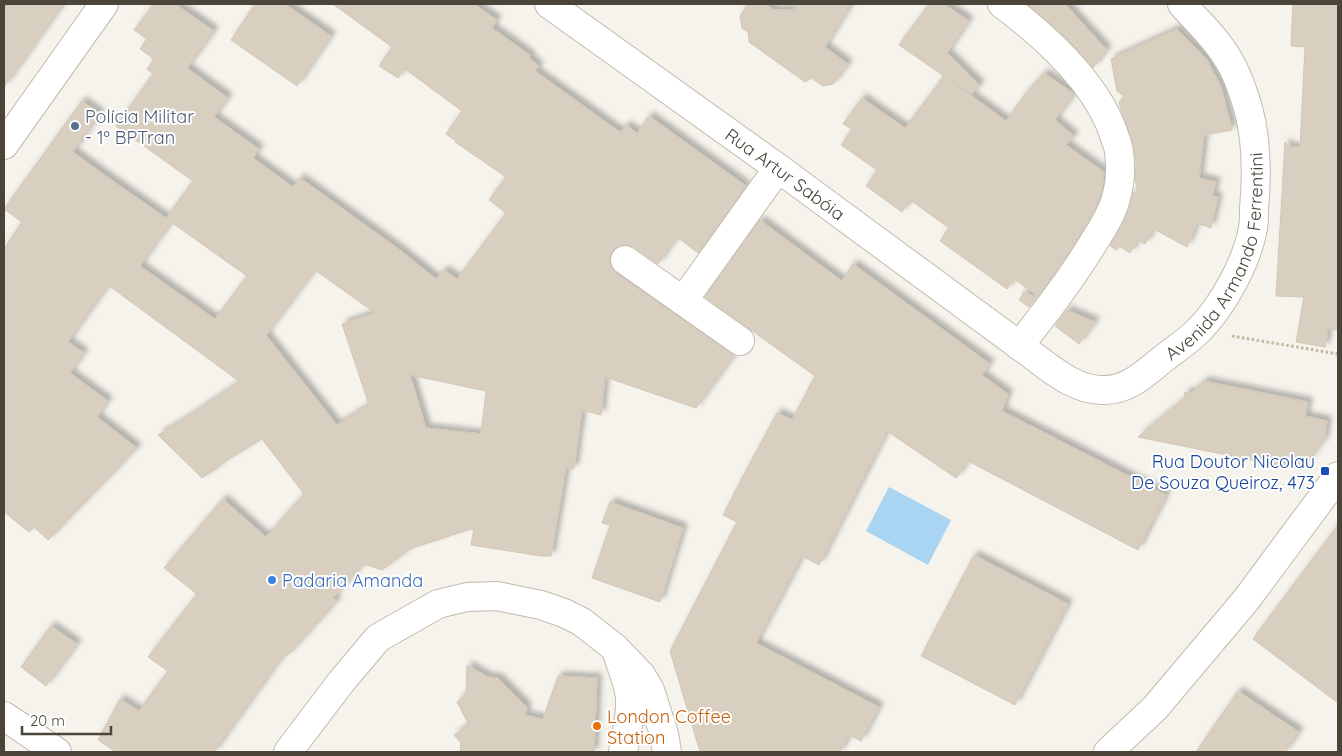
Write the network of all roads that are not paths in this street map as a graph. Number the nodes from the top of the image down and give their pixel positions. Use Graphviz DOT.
graph roads {
  1 [pos="104,4"];
  2 [pos="549,4"];
  3 [pos="1002,4"];
  4 [pos="1182,4"];
  5 [pos="4,146"];
  6 [pos="778,168"];
  7 [pos="626,260"];
  8 [pos="683,301"];
  9 [pos="740,341"];
  10 [pos="1019,346"];
  11 [pos="1338,476"];
  12 [pos="615,648"];
  13 [pos="4,716"];
  14 [pos="57,752"];
  15 [pos="288,752"];
  16 [pos="623,752"];
  17 [pos="667,752"];
  18 [pos="1108,752"];
  1 -- 5 [label="street"];
  2 -- 6 [label="street, Rua Artur Sabóia"];
  3 -- 10 [label="street"];
  4 -- 10 [label="street, Avenida Armando Ferrentini"];
  6 -- 8 [label="street"];
  6 -- 10 [label="street, Rua Artur Sabóia"];
  7 -- 8 [label="street"];
  8 -- 9 [label="street"];
  11 -- 18 [label="street"];
  12 -- 15 [label="street"];
  12 -- 16 [label="street"];
  12 -- 17 [label="street"];
  13 -- 14 [label="street"];
}
